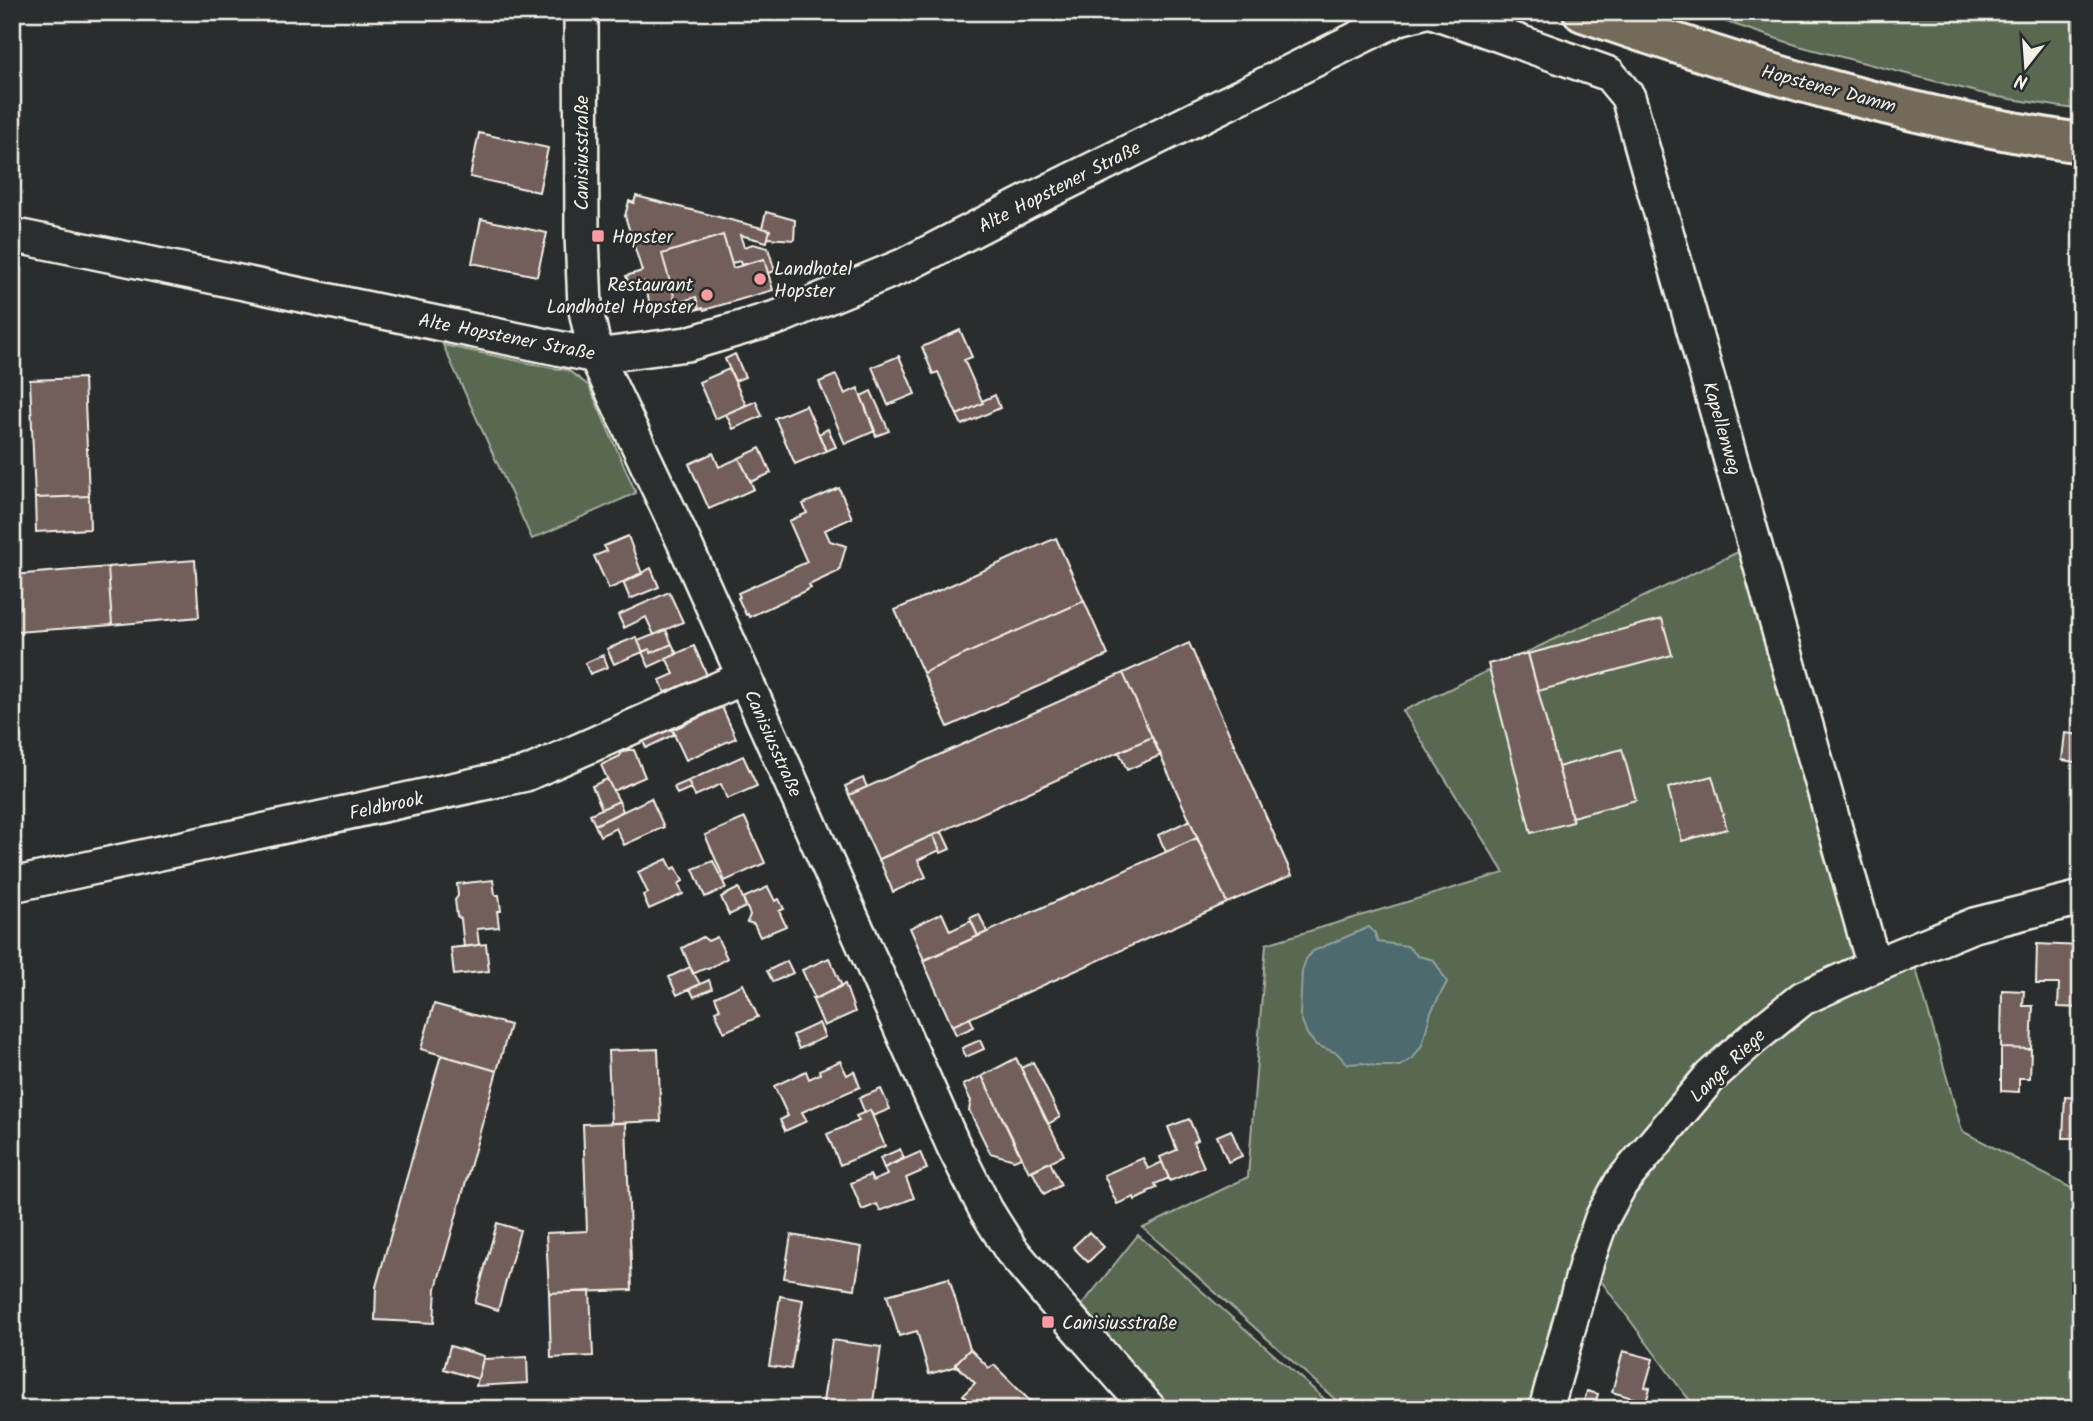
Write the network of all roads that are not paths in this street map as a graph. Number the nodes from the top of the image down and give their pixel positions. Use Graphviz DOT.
graph roads {
  1 [pos="581,12"];
  2 [pos="1436,12"];
  3 [pos="1583,12"];
  4 [pos="1410,15"];
  5 [pos="2081,143"];
  6 [pos="12,235"];
  7 [pos="596,356"];
  8 [pos="745,677"];
  9 [pos="12,885"];
  10 [pos="2081,898"];
  11 [pos="1874,966"];
  12 [pos="1149,1409"];
  13 [pos="1546,1409"];
  1 -- 7 [label="street, Canisiusstraße"];
  2 -- 11 [label="street, Kapellenweg"];
  3 -- 5 [label="main road, Hopstener Damm"];
  4 -- 7 [label="street, Alte Hopstener Straße"];
  6 -- 7 [label="street, Alte Hopstener Straße"];
  7 -- 8 [label="street, Canisiusstraße"];
  8 -- 9 [label="street, Feldbrook"];
  8 -- 12 [label="street, Canisiusstraße"];
  10 -- 11 [label="street, Lange Riege"];
  11 -- 13 [label="street, Lange Riege"];
}
